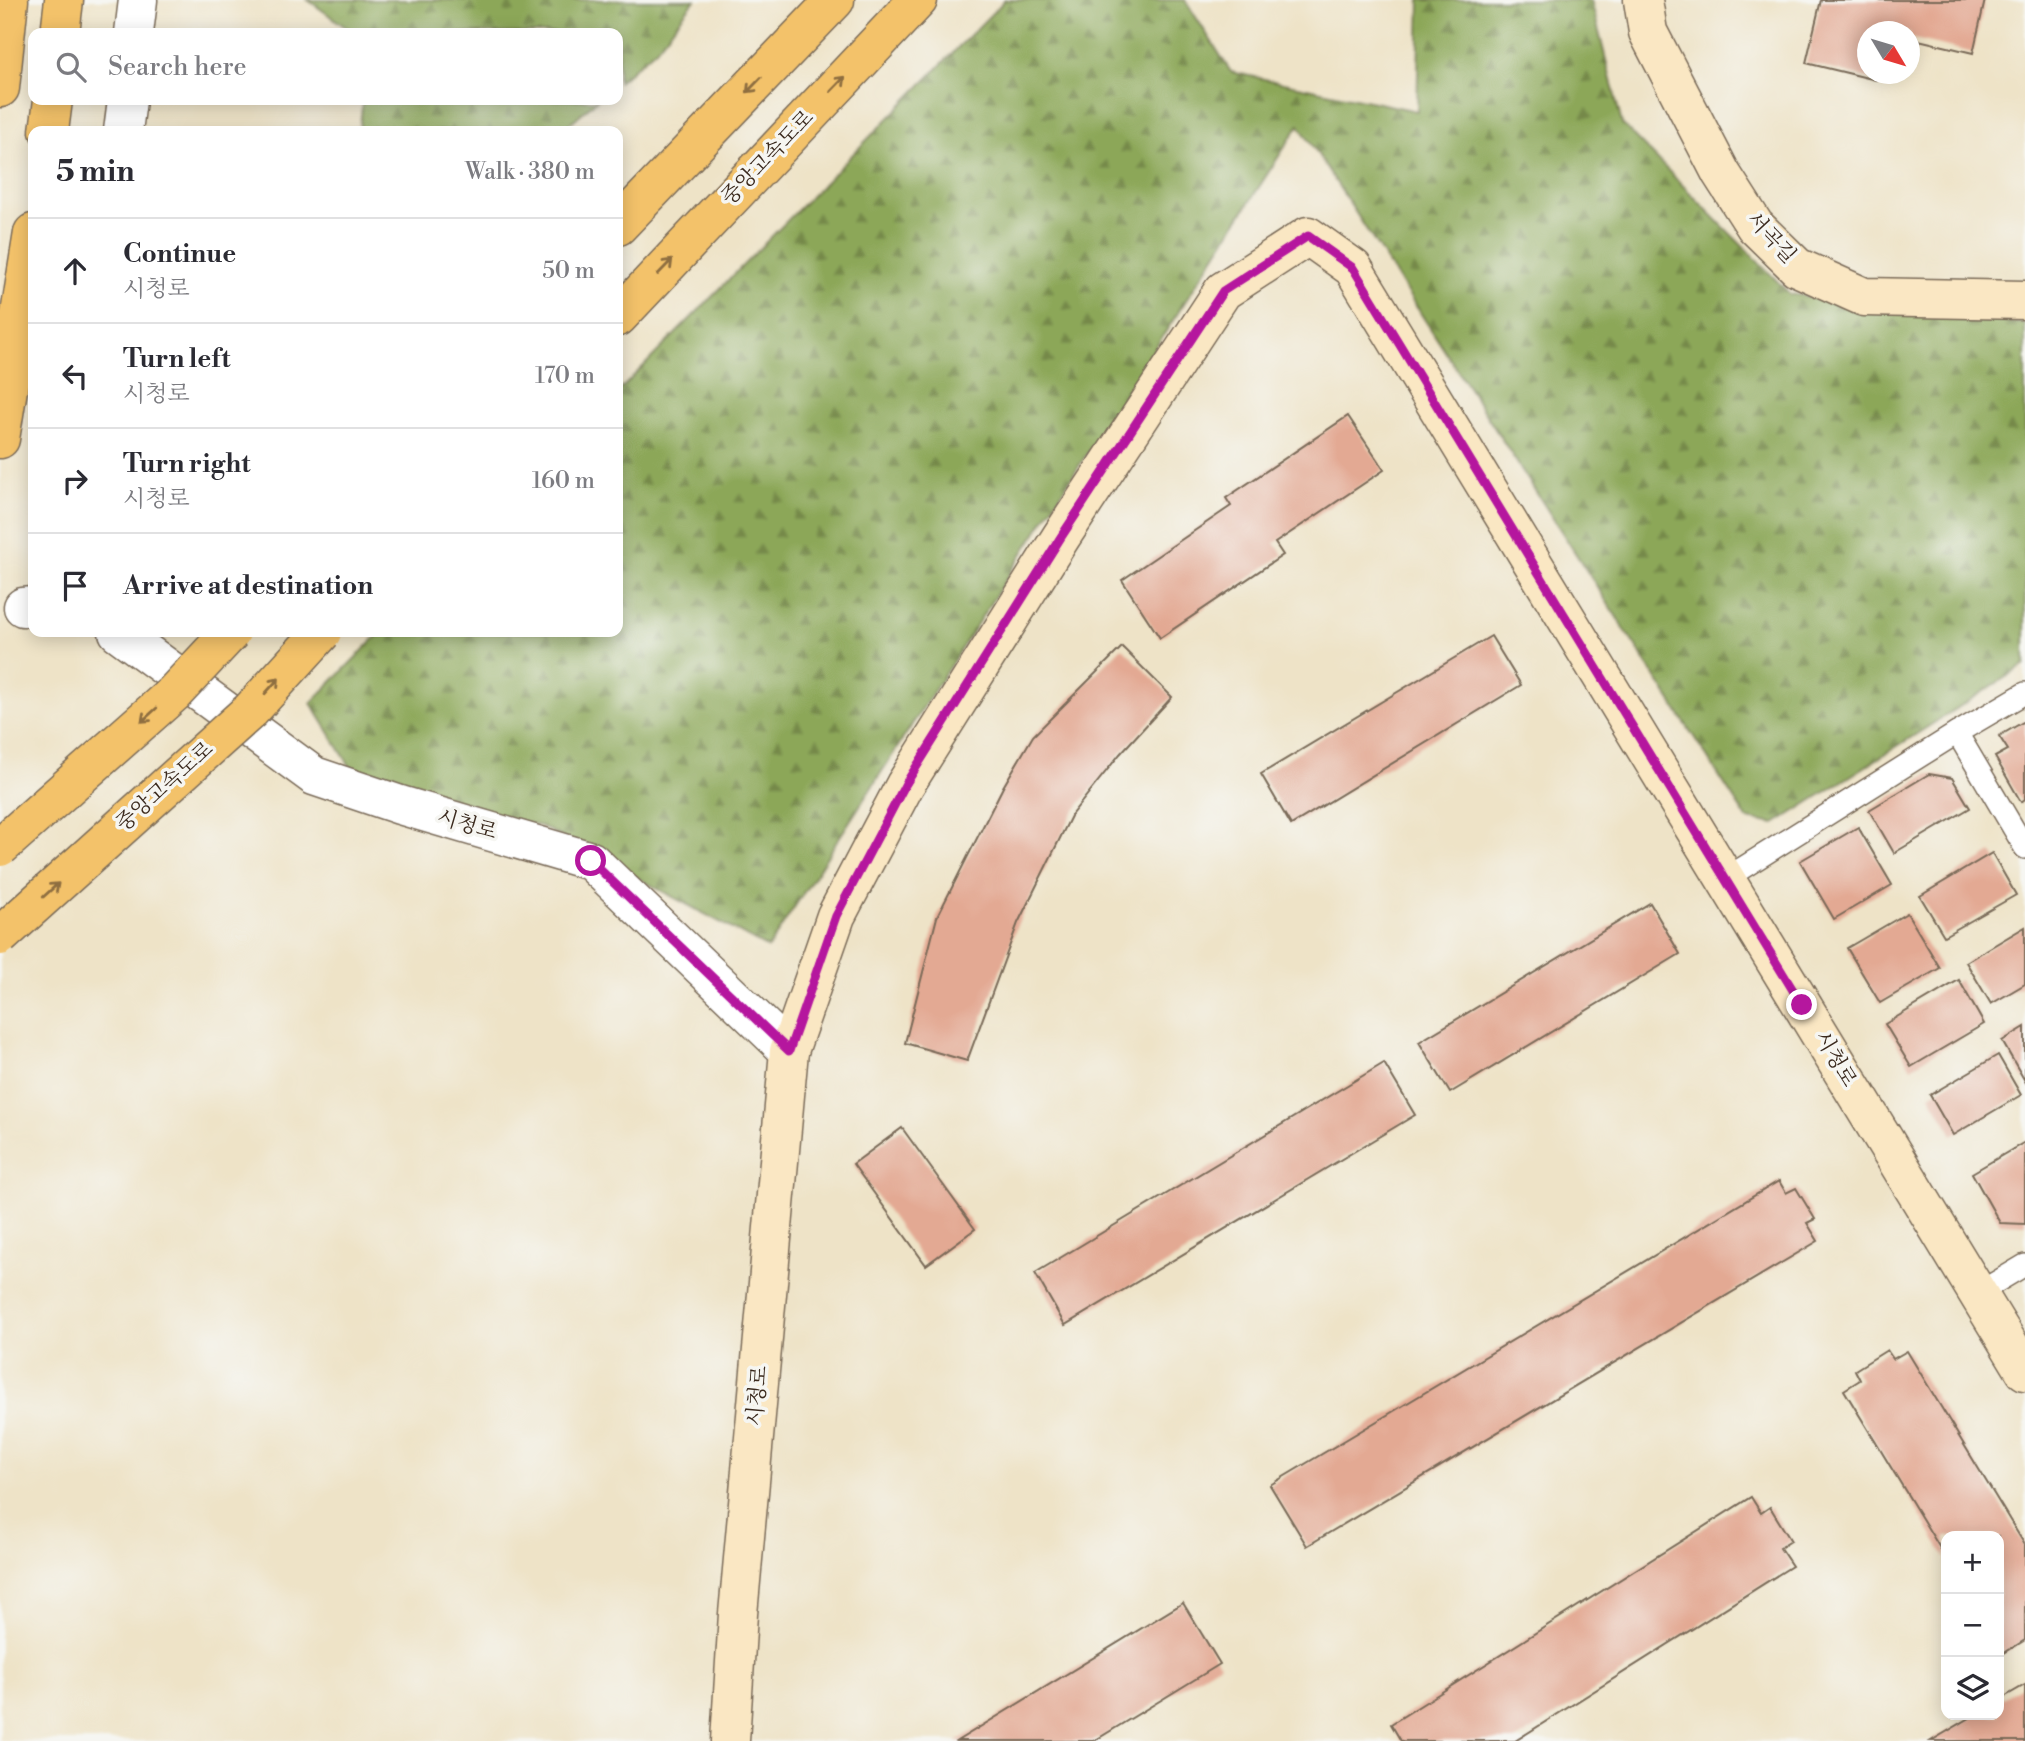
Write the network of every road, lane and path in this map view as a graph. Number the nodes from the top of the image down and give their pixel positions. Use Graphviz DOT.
graph roads {
  1 [pos="9,0"];
  2 [pos="64,0"];
  3 [pos="138,0"];
  4 [pos="835,0"];
  5 [pos="918,0"];
  6 [pos="1643,0"];
  7 [pos="61,28"];
  8 [pos="135,28"];
  9 [pos="0,88"];
  10 [pos="52,105"];
  11 [pos="126,105"];
  12 [pos="50,126"];
  13 [pos="124,126"];
  14 [pos="623,221"];
  15 [pos="28,264"];
  16 [pos="2025,300"];
  17 [pos="623,312"];
  18 [pos="0,439"];
  19 [pos="125,637"];
  20 [pos="226,637"];
  21 [pos="317,637"];
  22 [pos="2025,693"];
  23 [pos="1957,733"];
  24 [pos="0,847"];
  25 [pos="2025,848"];
  26 [pos="1725,880"];
  27 [pos="0,936"];
  28 [pos="789,1051"];
  29 [pos="2025,1265"];
  30 [pos="1978,1293"];
  31 [pos="2025,1371"];
  32 [pos="730,1741"];
  1 -- 9 [label="highway"];
  2 -- 7 [label="highway"];
  3 -- 8 [label="street"];
  4 -- 14 [label="highway, one-way"];
  17 -- 5 [label="highway, 중앙고속도로, one-way"];
  6 -- 16 [label="street, 서곡길"];
  10 -- 12 [label="highway"];
  11 -- 13 [label="street"];
  15 -- 18 [label="highway"];
  19 -- 28 [label="street, 시청로"];
  20 -- 24 [label="highway, one-way, bridge"];
  27 -- 21 [label="highway, 중앙고속도로, one-way, bridge"];
  22 -- 23 [label="lane"];
  23 -- 25 [label="lane"];
  23 -- 26 [label="lane"];
  26 -- 28 [label="street, 시청로"];
  26 -- 30 [label="street, 시청로"];
  28 -- 32 [label="street, 시청로"];
  29 -- 30 [label="lane"];
  30 -- 31 [label="street, 시청로"];
}
